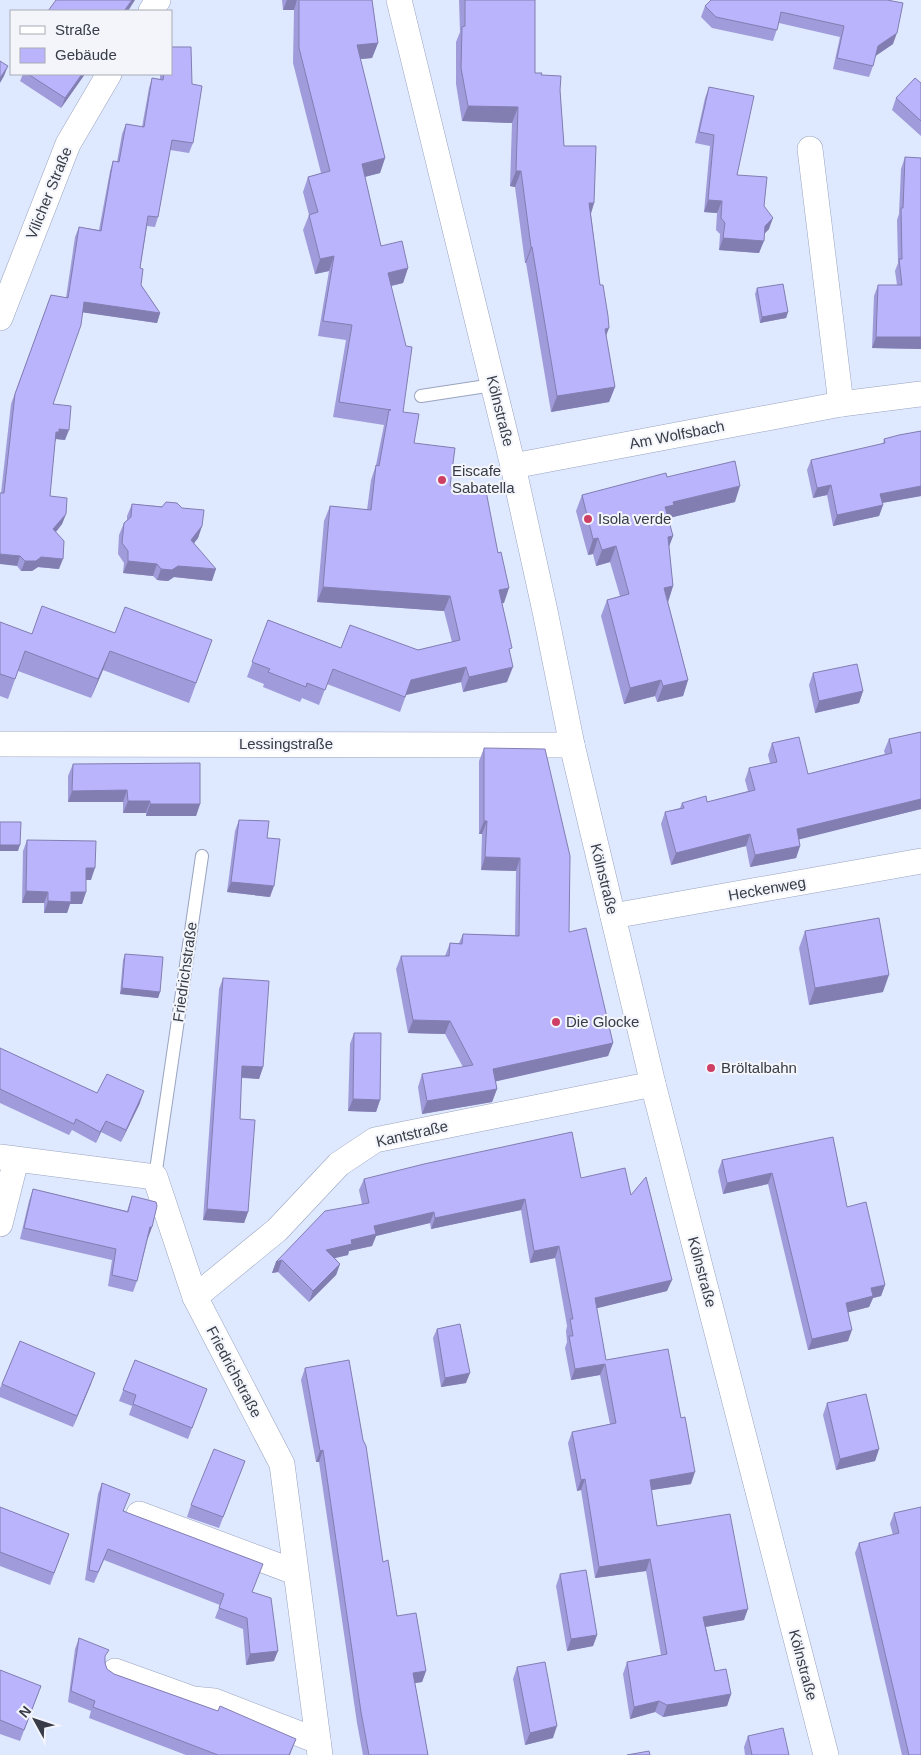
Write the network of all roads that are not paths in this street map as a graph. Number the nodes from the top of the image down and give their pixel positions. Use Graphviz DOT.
graph roads {
  1 [pos="399,0"];
  2 [pos="108,75"];
  3 [pos="810,149"];
  4 [pos="0,318"];
  5 [pos="493,386"];
  6 [pos="921,394"];
  7 [pos="421,396"];
  8 [pos="841,404"];
  9 [pos="513,466"];
  10 [pos="0,744"];
  11 [pos="572,745"];
  12 [pos="202,856"];
  13 [pos="921,861"];
  14 [pos="613,916"];
  15 [pos="653,1084"];
  16 [pos="8,1159"];
  17 [pos="155,1177"];
  18 [pos="0,1224"];
  19 [pos="195,1296"];
  20 [pos="139,1514"];
  21 [pos="295,1572"];
  22 [pos="115,1671"];
  23 [pos="319,1748"];
  24 [pos="826,1755"];
  1 -- 5 [label="street, Kölnstraße"];
  2 -- 4 [label="street, Vilicher Straße"];
  3 -- 8 [label="street"];
  5 -- 7 [label="lane"];
  5 -- 9 [label="street, Kölnstraße"];
  6 -- 8 [label="street, Am Wolfsbach"];
  8 -- 9 [label="street, Am Wolfsbach"];
  9 -- 11 [label="street, Kölnstraße"];
  10 -- 11 [label="street, Lessingstraße"];
  11 -- 14 [label="street, Kölnstraße"];
  12 -- 17 [label="lane, Friedrichstraße"];
  13 -- 14 [label="street, Heckenweg"];
  14 -- 15 [label="street, Kölnstraße"];
  15 -- 19 [label="street, Kantstraße"];
  15 -- 24 [label="street, Kölnstraße"];
  16 -- 17 [label="street"];
  16 -- 18 [label="street"];
  17 -- 19 [label="street, Friedrichstraße"];
  19 -- 21 [label="street, Friedrichstraße"];
  20 -- 21 [label="street"];
  21 -- 23 [label="street, Friedrichstraße"];
  22 -- 23 [label="street, Friedrichstraße"];
}
